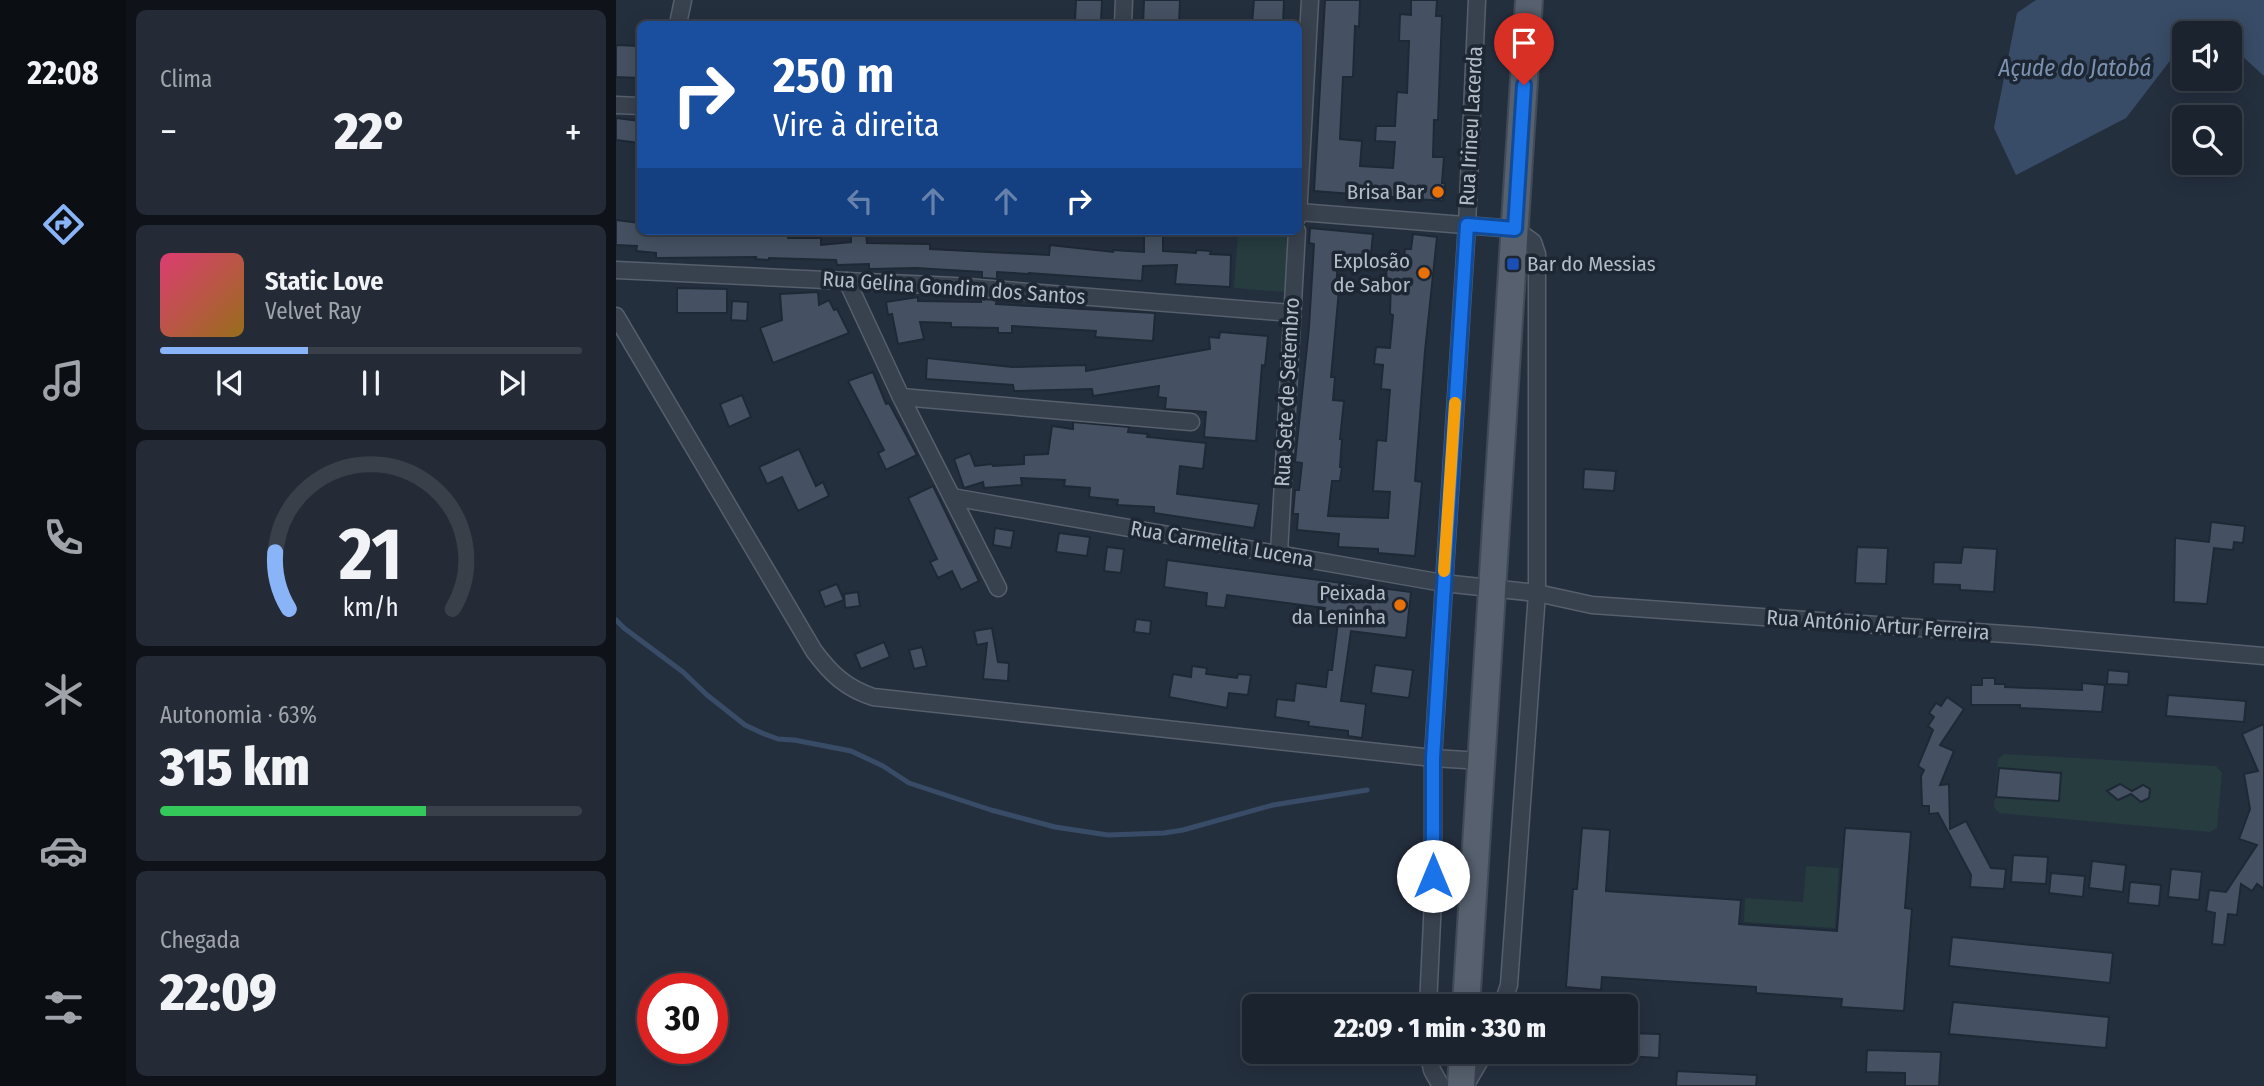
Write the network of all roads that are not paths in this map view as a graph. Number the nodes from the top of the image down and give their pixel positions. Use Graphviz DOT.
graph roads {
  1 [pos="683,0"];
  2 [pos="1124,0"];
  3 [pos="1310,0"];
  4 [pos="1477,0"];
  5 [pos="1529,0"];
  6 [pos="679,21"];
  7 [pos="1123,21"];
  8 [pos="616,105"];
  9 [pos="637,106"];
  10 [pos="1302,120"];
  11 [pos="1302,214"];
  12 [pos="1467,225"];
  13 [pos="1515,229"];
  14 [pos="1297,235"];
  15 [pos="616,270"];
  16 [pos="847,281"];
  17 [pos="1292,313"];
  18 [pos="616,316"];
  19 [pos="901,397"];
  20 [pos="1191,422"];
  21 [pos="953,497"];
  22 [pos="1279,553"];
  23 [pos="1443,583"];
  24 [pos="998,588"];
  25 [pos="1493,589"];
  26 [pos="1537,593"];
  27 [pos="2264,656"];
  28 [pos="1433,758"];
  29 [pos="1482,762"];
  30 [pos="1429,994"];
  31 [pos="1467,994"];
  32 [pos="1506,994"];
  33 [pos="1431,1064"];
  34 [pos="1463,1064"];
  35 [pos="1477,1064"];
  36 [pos="1441,1086"];
  37 [pos="1463,1086"];
  1 -- 6 [label="street"];
  2 -- 7 [label="street"];
  3 -- 10 [label="street"];
  4 -- 12 [label="street, Rua Irineu Lacerda"];
  5 -- 13 [label="main road"];
  8 -- 9 [label="street"];
  11 -- 12 [label="street"];
  12 -- 13 [label="street"];
  12 -- 23 [label="street, Rua Irineu Lacerda"];
  13 -- 25 [label="main road"];
  13 -- 26 [label="street"];
  14 -- 17 [label="street, Rua Sete de Setembro"];
  15 -- 16 [label="street, Rua Gelina Gondim dos Santos"];
  16 -- 17 [label="street, Rua Gelina Gondim dos Santos"];
  16 -- 19 [label="street"];
  17 -- 22 [label="street, Rua Sete de Setembro"];
  18 -- 28 [label="street"];
  19 -- 20 [label="street"];
  19 -- 21 [label="street"];
  21 -- 22 [label="street, Rua Carmelita Lucena"];
  21 -- 24 [label="street"];
  22 -- 23 [label="street, Rua Carmelita Lucena"];
  23 -- 25 [label="street, Rua Carmelita Lucena"];
  23 -- 28 [label="street, Rua Irineu Lacerda"];
  25 -- 26 [label="street, Rua António Artur Ferreira"];
  25 -- 29 [label="main road"];
  26 -- 27 [label="street, Rua António Artur Ferreira"];
  26 -- 32 [label="street"];
  28 -- 29 [label="street"];
  28 -- 30 [label="street, Rua Irineu Lacerda"];
  29 -- 31 [label="main road"];
  33 -- 36 [label="street"];
  34 -- 37 [label="main road"];
  35 -- 37 [label="street"];
}
